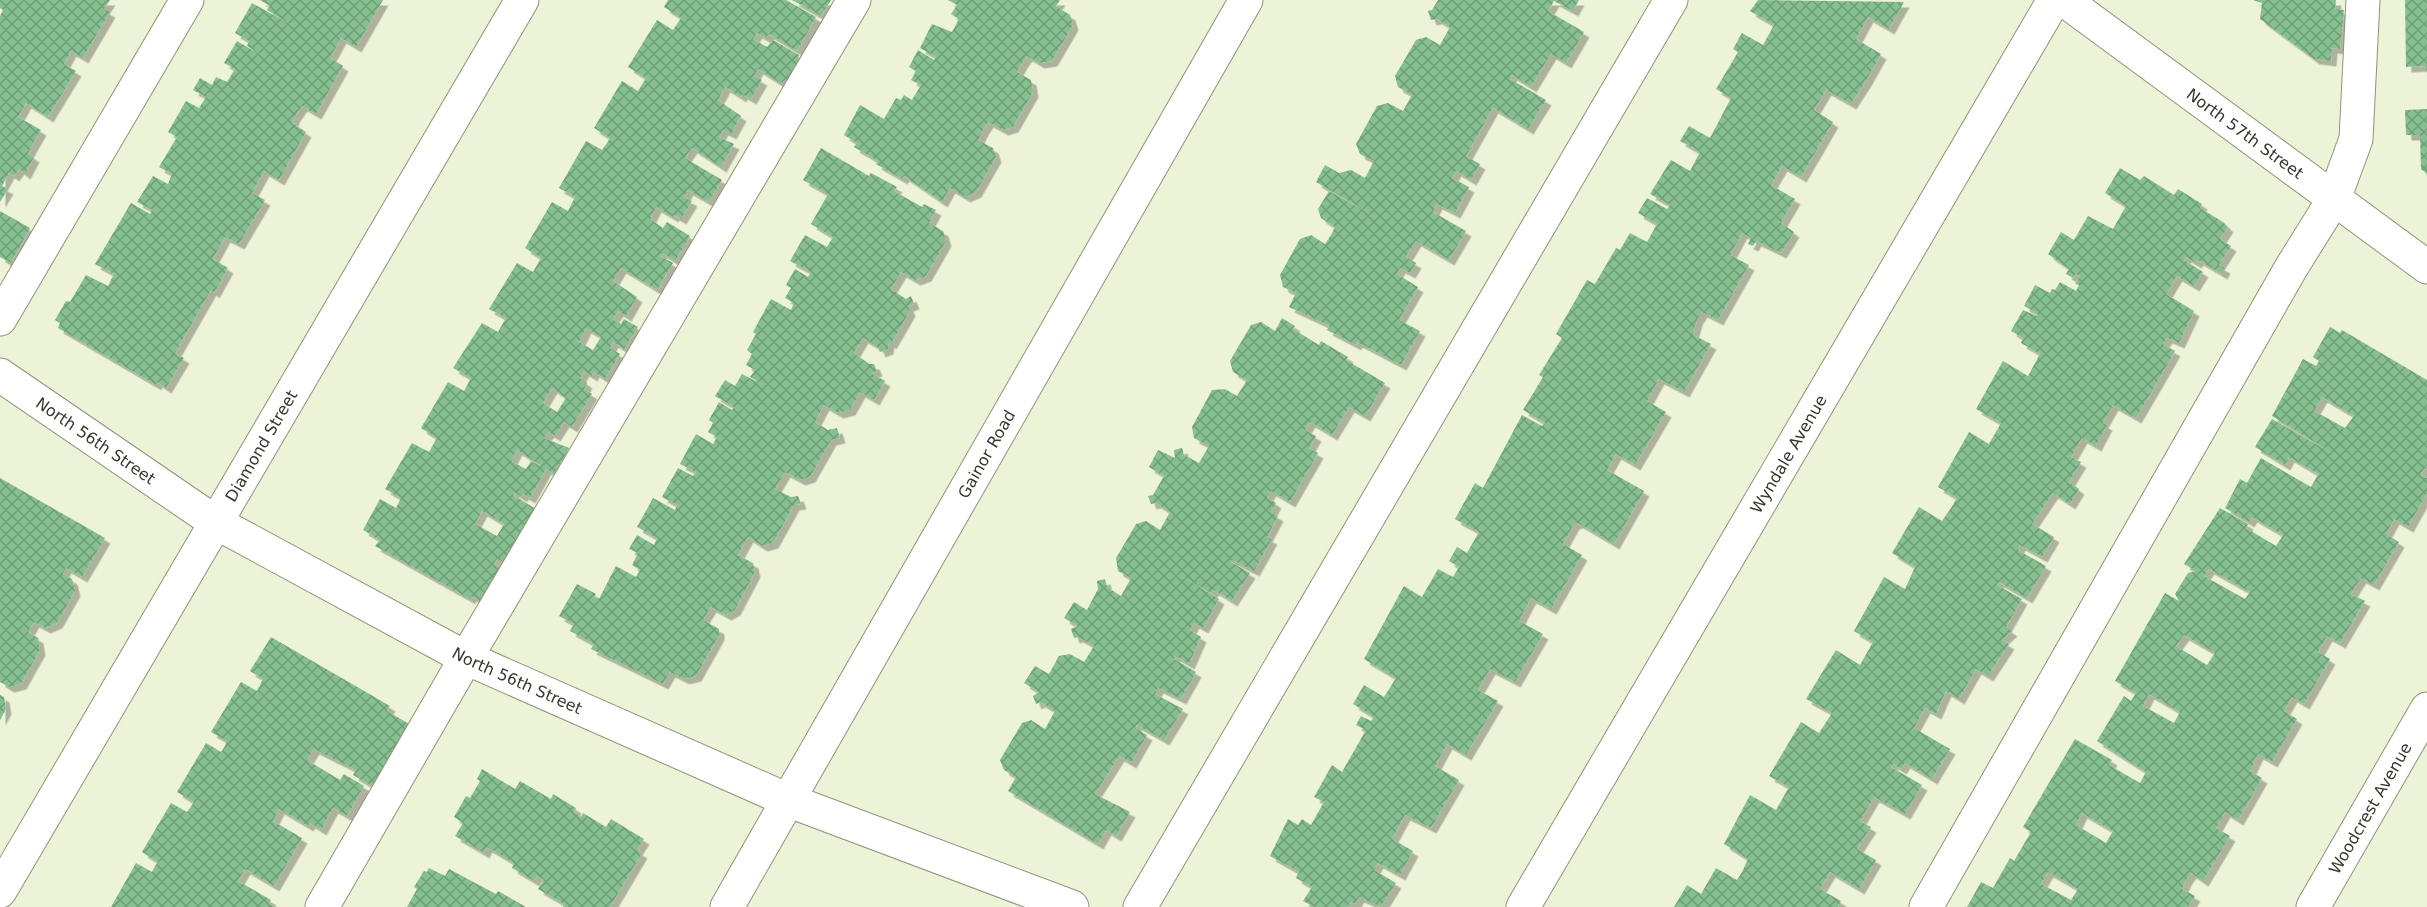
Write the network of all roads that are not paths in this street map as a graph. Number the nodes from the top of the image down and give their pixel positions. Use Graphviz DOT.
graph roads {
  1 [pos="187,0"];
  2 [pos="522,0"];
  3 [pos="854,0"];
  4 [pos="1246,0"];
  5 [pos="1671,0"];
  6 [pos="2054,0"];
  7 [pos="2064,0"];
  8 [pos="2363,0"];
  9 [pos="2334,199"];
  10 [pos="2427,267"];
  11 [pos="0,319"];
  12 [pos="0,375"];
  13 [pos="214,522"];
  14 [pos="466,658"];
  15 [pos="2427,709"];
  16 [pos="789,801"];
  17 [pos="0,891"];
  18 [pos="322,907"];
  19 [pos="728,907"];
  20 [pos="1072,907"];
  21 [pos="1140,907"];
  22 [pos="1523,907"];
  23 [pos="1926,907"];
  24 [pos="2313,907"];
  1 -- 11 [label="street"];
  2 -- 13 [label="street, Diamond Street"];
  3 -- 14 [label="street"];
  4 -- 16 [label="street, Gainor Road"];
  5 -- 21 [label="street"];
  6 -- 22 [label="street, Wyndale Avenue"];
  7 -- 9 [label="street, North 57th Street"];
  8 -- 9 [label="street"];
  9 -- 10 [label="street, North 57th Street"];
  9 -- 23 [label="street"];
  12 -- 13 [label="street, North 56th Street"];
  13 -- 14 [label="street, North 56th Street"];
  13 -- 17 [label="street, Diamond Street"];
  14 -- 16 [label="street, North 56th Street"];
  14 -- 18 [label="street"];
  15 -- 24 [label="street, Woodcrest Avenue"];
  16 -- 19 [label="street, Gainor Road"];
  16 -- 20 [label="street, North 56th Street"];
}
